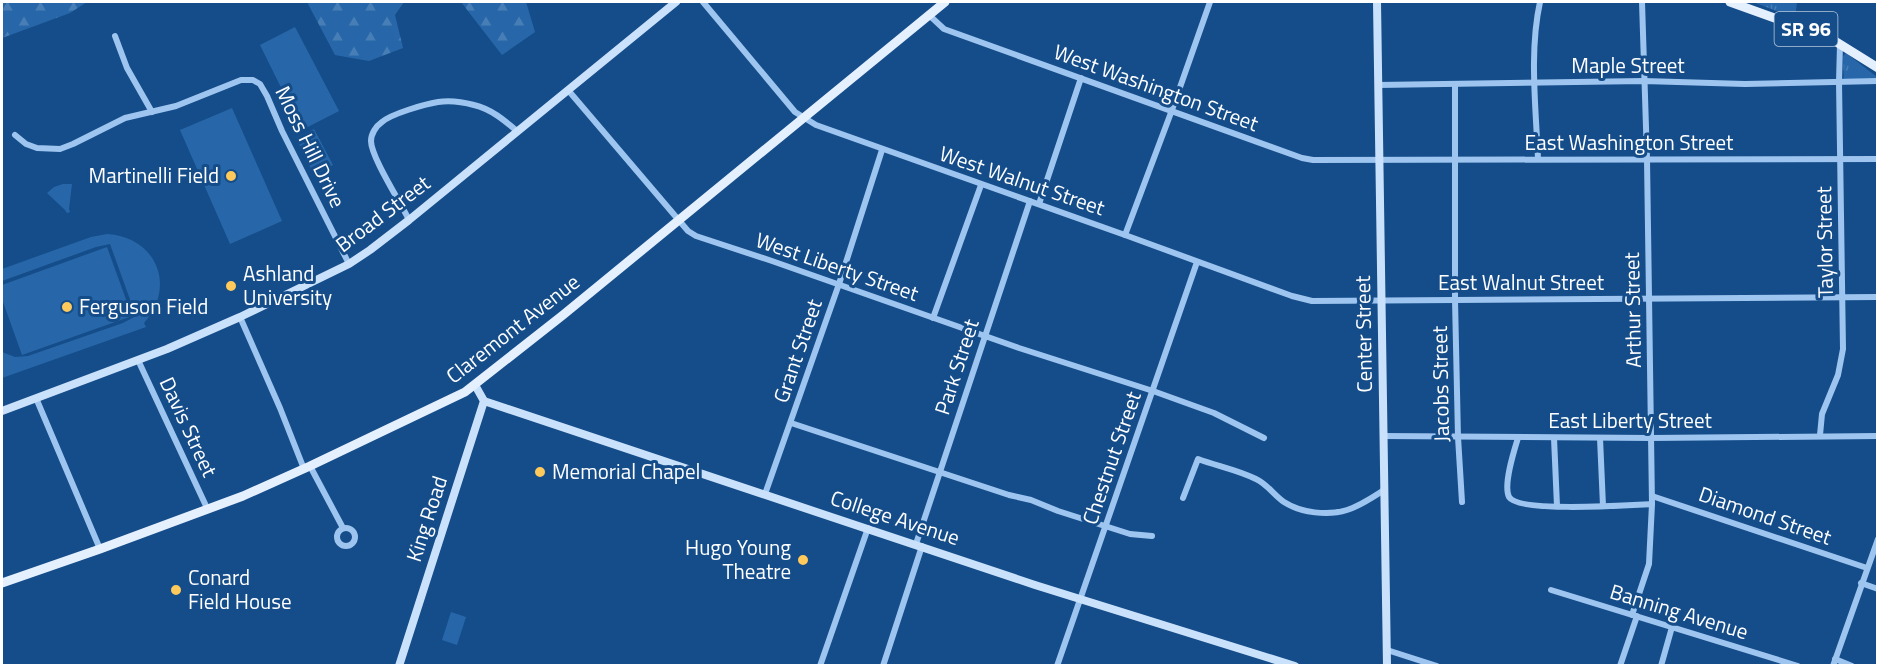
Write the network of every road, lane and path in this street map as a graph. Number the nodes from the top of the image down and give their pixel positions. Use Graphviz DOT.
graph roads {
  1 [pos="676,2"];
  2 [pos="703,2"];
  3 [pos="945,2"];
  4 [pos="1210,2"];
  5 [pos="1377,2"];
  6 [pos="1540,2"];
  7 [pos="1642,2"];
  8 [pos="1730,2"];
  9 [pos="929,15"];
  10 [pos="115,36"];
  11 [pos="1840,43"];
  12 [pos="1878,68"];
  13 [pos="1081,78"];
  14 [pos="1644,81"];
  15 [pos="1878,81"];
  16 [pos="1839,82"];
  17 [pos="1536,83"];
  18 [pos="1455,84"];
  19 [pos="1378,85"];
  20 [pos="568,90"];
  21 [pos="1172,110"];
  22 [pos="152,112"];
  23 [pos="803,118"];
  24 [pos="517,131"];
  25 [pos="15,135"];
  26 [pos="882,150"];
  27 [pos="1380,159"];
  28 [pos="1456,159"];
  29 [pos="1538,159"];
  30 [pos="1647,159"];
  31 [pos="1839,159"];
  32 [pos="1878,159"];
  33 [pos="981,185"];
  34 [pos="1030,201"];
  35 [pos="1039,204"];
  36 [pos="679,219"];
  37 [pos="409,220"];
  38 [pos="1125,235"];
  39 [pos="1197,262"];
  40 [pos="349,264"];
  41 [pos="839,284"];
  42 [pos="1878,297"];
  43 [pos="1843,298"];
  44 [pos="1649,299"];
  45 [pos="1455,300"];
  46 [pos="1381,301"];
  47 [pos="240,317"];
  48 [pos="933,318"];
  49 [pos="985,336"];
  50 [pos="138,360"];
  51 [pos="475,385"];
  52 [pos="1153,391"];
  53 [pos="36,398"];
  54 [pos="484,401"];
  55 [pos="2,411"];
  56 [pos="791,423"];
  57 [pos="1820,435"];
  58 [pos="1383,436"];
  59 [pos="1878,436"];
  60 [pos="1458,437"];
  61 [pos="1264,438"];
  62 [pos="1518,438"];
  63 [pos="1554,438"];
  64 [pos="1600,438"];
  65 [pos="1651,438"];
  66 [pos="307,467"];
  67 [pos="940,472"];
  68 [pos="1384,490"];
  69 [pos="765,494"];
  70 [pos="1652,496"];
  71 [pos="1184,498"];
  72 [pos="1462,502"];
  73 [pos="1652,504"];
  74 [pos="1557,506"];
  75 [pos="1603,506"];
  76 [pos="207,508"];
  77 [pos="1107,525"];
  78 [pos="343,528"];
  79 [pos="868,528"];
  80 [pos="1152,536"];
  81 [pos="1878,539"];
  82 [pos="919,545"];
  83 [pos="100,549"];
  84 [pos="1867,568"];
  85 [pos="2,583"];
  86 [pos="1861,583"];
  87 [pos="1878,589"];
  88 [pos="1551,590"];
  89 [pos="1079,598"];
  90 [pos="1635,616"];
  91 [pos="1672,627"];
  92 [pos="1387,650"];
  93 [pos="1261,655"];
  94 [pos="1834,662"];
  95 [pos="399,666"];
  96 [pos="820,666"];
  97 [pos="883,666"];
  98 [pos="1057,666"];
  99 [pos="1260,666"];
  100 [pos="1295,666"];
  101 [pos="1387,666"];
  102 [pos="1437,666"];
  103 [pos="1620,666"];
  104 [pos="1661,666"];
  105 [pos="1798,666"];
  106 [pos="1852,666"];
  1 -- 20 [label="street, Broad Street"];
  2 -- 23 [label="street, West Walnut Street"];
  3 -- 9 [label="main road, Claremont Avenue"];
  4 -- 21 [label="street"];
  5 -- 19 [label="street, Center Street"];
  6 -- 17 [label="street"];
  7 -- 14 [label="street, Arthur Street"];
  8 -- 11 [label="main road, SR 96"];
  9 -- 13 [label="street, West Washington Street"];
  9 -- 23 [label="main road, Claremont Avenue"];
  10 -- 22 [label="street"];
  11 -- 12 [label="main road, SR 96"];
  11 -- 16 [label="street, Taylor Street"];
  13 -- 21 [label="street, West Washington Street"];
  13 -- 35 [label="street"];
  14 -- 16 [label="street, Maple Street"];
  14 -- 17 [label="street, Maple Street"];
  14 -- 30 [label="street, Arthur Street"];
  15 -- 16 [label="street, Maple Street"];
  16 -- 31 [label="street, Taylor Street"];
  17 -- 18 [label="street, Maple Street"];
  17 -- 29 [label="street"];
  18 -- 19 [label="street, Maple Street"];
  18 -- 28 [label="street, Jacobs Street"];
  19 -- 27 [label="street, Center Street"];
  20 -- 24 [label="street, Broad Street"];
  20 -- 36 [label="street, West Liberty Street"];
  21 -- 27 [label="street, West Washington Street"];
  21 -- 38 [label="street"];
  22 -- 25 [label="street, Moss Hill Drive"];
  22 -- 40 [label="street, Moss Hill Drive"];
  23 -- 26 [label="street, West Walnut Street"];
  23 -- 36 [label="main road, Claremont Avenue"];
  24 -- 37 [label="street, Broad Street"];
  24 -- 37 [label="street"];
  26 -- 33 [label="street, West Walnut Street"];
  26 -- 41 [label="street, Grant Street"];
  27 -- 28 [label="street, East Washington Street"];
  27 -- 46 [label="street, Center Street"];
  28 -- 29 [label="street, East Washington Street"];
  28 -- 45 [label="street, Jacobs Street"];
  29 -- 30 [label="street, East Washington Street"];
  30 -- 31 [label="street, East Washington Street"];
  30 -- 44 [label="street, Arthur Street"];
  31 -- 32 [label="street, East Washington Street"];
  31 -- 43 [label="street, Taylor Street"];
  33 -- 34 [label="street, West Walnut Street"];
  33 -- 48 [label="street"];
  34 -- 35 [label="street, West Walnut Street"];
  34 -- 49 [label="street, Park Street"];
  35 -- 38 [label="street, West Walnut Street"];
  36 -- 41 [label="street, West Liberty Street"];
  36 -- 51 [label="main road, Claremont Avenue"];
  37 -- 40 [label="street, Broad Street"];
  38 -- 39 [label="street, West Walnut Street"];
  39 -- 46 [label="street, West Walnut Street"];
  39 -- 52 [label="street, Chestnut Street"];
  40 -- 47 [label="street, Broad Street"];
  41 -- 48 [label="street, West Liberty Street"];
  41 -- 56 [label="street, Grant Street"];
  42 -- 43 [label="street, East Walnut Street"];
  43 -- 44 [label="street, East Walnut Street"];
  43 -- 57 [label="street, Taylor Street"];
  44 -- 45 [label="street, East Walnut Street"];
  44 -- 65 [label="street, Arthur Street"];
  45 -- 46 [label="street, East Walnut Street"];
  45 -- 60 [label="street, Jacobs Street"];
  46 -- 58 [label="street, Center Street"];
  47 -- 50 [label="street, Broad Street"];
  47 -- 66 [label="street"];
  48 -- 49 [label="street, West Liberty Street"];
  49 -- 52 [label="street, West Liberty Street"];
  49 -- 67 [label="street, Park Street"];
  50 -- 53 [label="street, Broad Street"];
  50 -- 76 [label="street, Davis Street"];
  51 -- 54 [label="street"];
  51 -- 66 [label="main road, Claremont Avenue"];
  52 -- 61 [label="street, West Liberty Street"];
  52 -- 77 [label="street, Chestnut Street"];
  53 -- 55 [label="street, Broad Street"];
  53 -- 83 [label="street"];
  54 -- 69 [label="street, College Avenue"];
  54 -- 95 [label="street, King Road"];
  56 -- 67 [label="street"];
  56 -- 69 [label="street, Grant Street"];
  57 -- 59 [label="street, East Liberty Street"];
  57 -- 65 [label="street, East Liberty Street"];
  58 -- 60 [label="street, East Liberty Street"];
  58 -- 68 [label="street, Center Street"];
  60 -- 62 [label="street, East Liberty Street"];
  60 -- 72 [label="street, Jacobs Street"];
  62 -- 63 [label="street, East Liberty Street"];
  62 -- 74 [label="street"];
  63 -- 64 [label="street, East Liberty Street"];
  63 -- 74 [label="street"];
  64 -- 65 [label="street, East Liberty Street"];
  64 -- 75 [label="street"];
  65 -- 70 [label="street, Arthur Street"];
  66 -- 76 [label="main road, Claremont Avenue"];
  66 -- 78 [label="street"];
  67 -- 77 [label="street"];
  67 -- 82 [label="street, Park Street"];
  68 -- 71 [label="street"];
  68 -- 92 [label="street, Center Street"];
  69 -- 79 [label="street, College Avenue"];
  70 -- 73 [label="street, Arthur Street"];
  70 -- 84 [label="street, Diamond Street"];
  73 -- 75 [label="street"];
  73 -- 90 [label="street, Arthur Street"];
  74 -- 75 [label="street"];
  76 -- 83 [label="main road, Claremont Avenue"];
  77 -- 80 [label="street"];
  77 -- 89 [label="street, Chestnut Street"];
  79 -- 82 [label="street, College Avenue"];
  79 -- 96 [label="street"];
  81 -- 84 [label="street"];
  82 -- 89 [label="street, College Avenue"];
  82 -- 97 [label="street, Park Street"];
  83 -- 85 [label="main road, Claremont Avenue"];
  84 -- 86 [label="street"];
  86 -- 87 [label="street"];
  86 -- 94 [label="street"];
  88 -- 90 [label="street, Banning Avenue"];
  89 -- 93 [label="street, College Avenue"];
  89 -- 98 [label="street, Chestnut Street"];
  90 -- 91 [label="street, Banning Avenue"];
  90 -- 103 [label="street, Arthur Street"];
  91 -- 104 [label="street"];
  91 -- 105 [label="street, Banning Avenue"];
  92 -- 101 [label="street, Center Street"];
  92 -- 102 [label="street"];
  93 -- 99 [label="street"];
  93 -- 100 [label="street, College Avenue"];
  94 -- 106 [label="street"];
}
